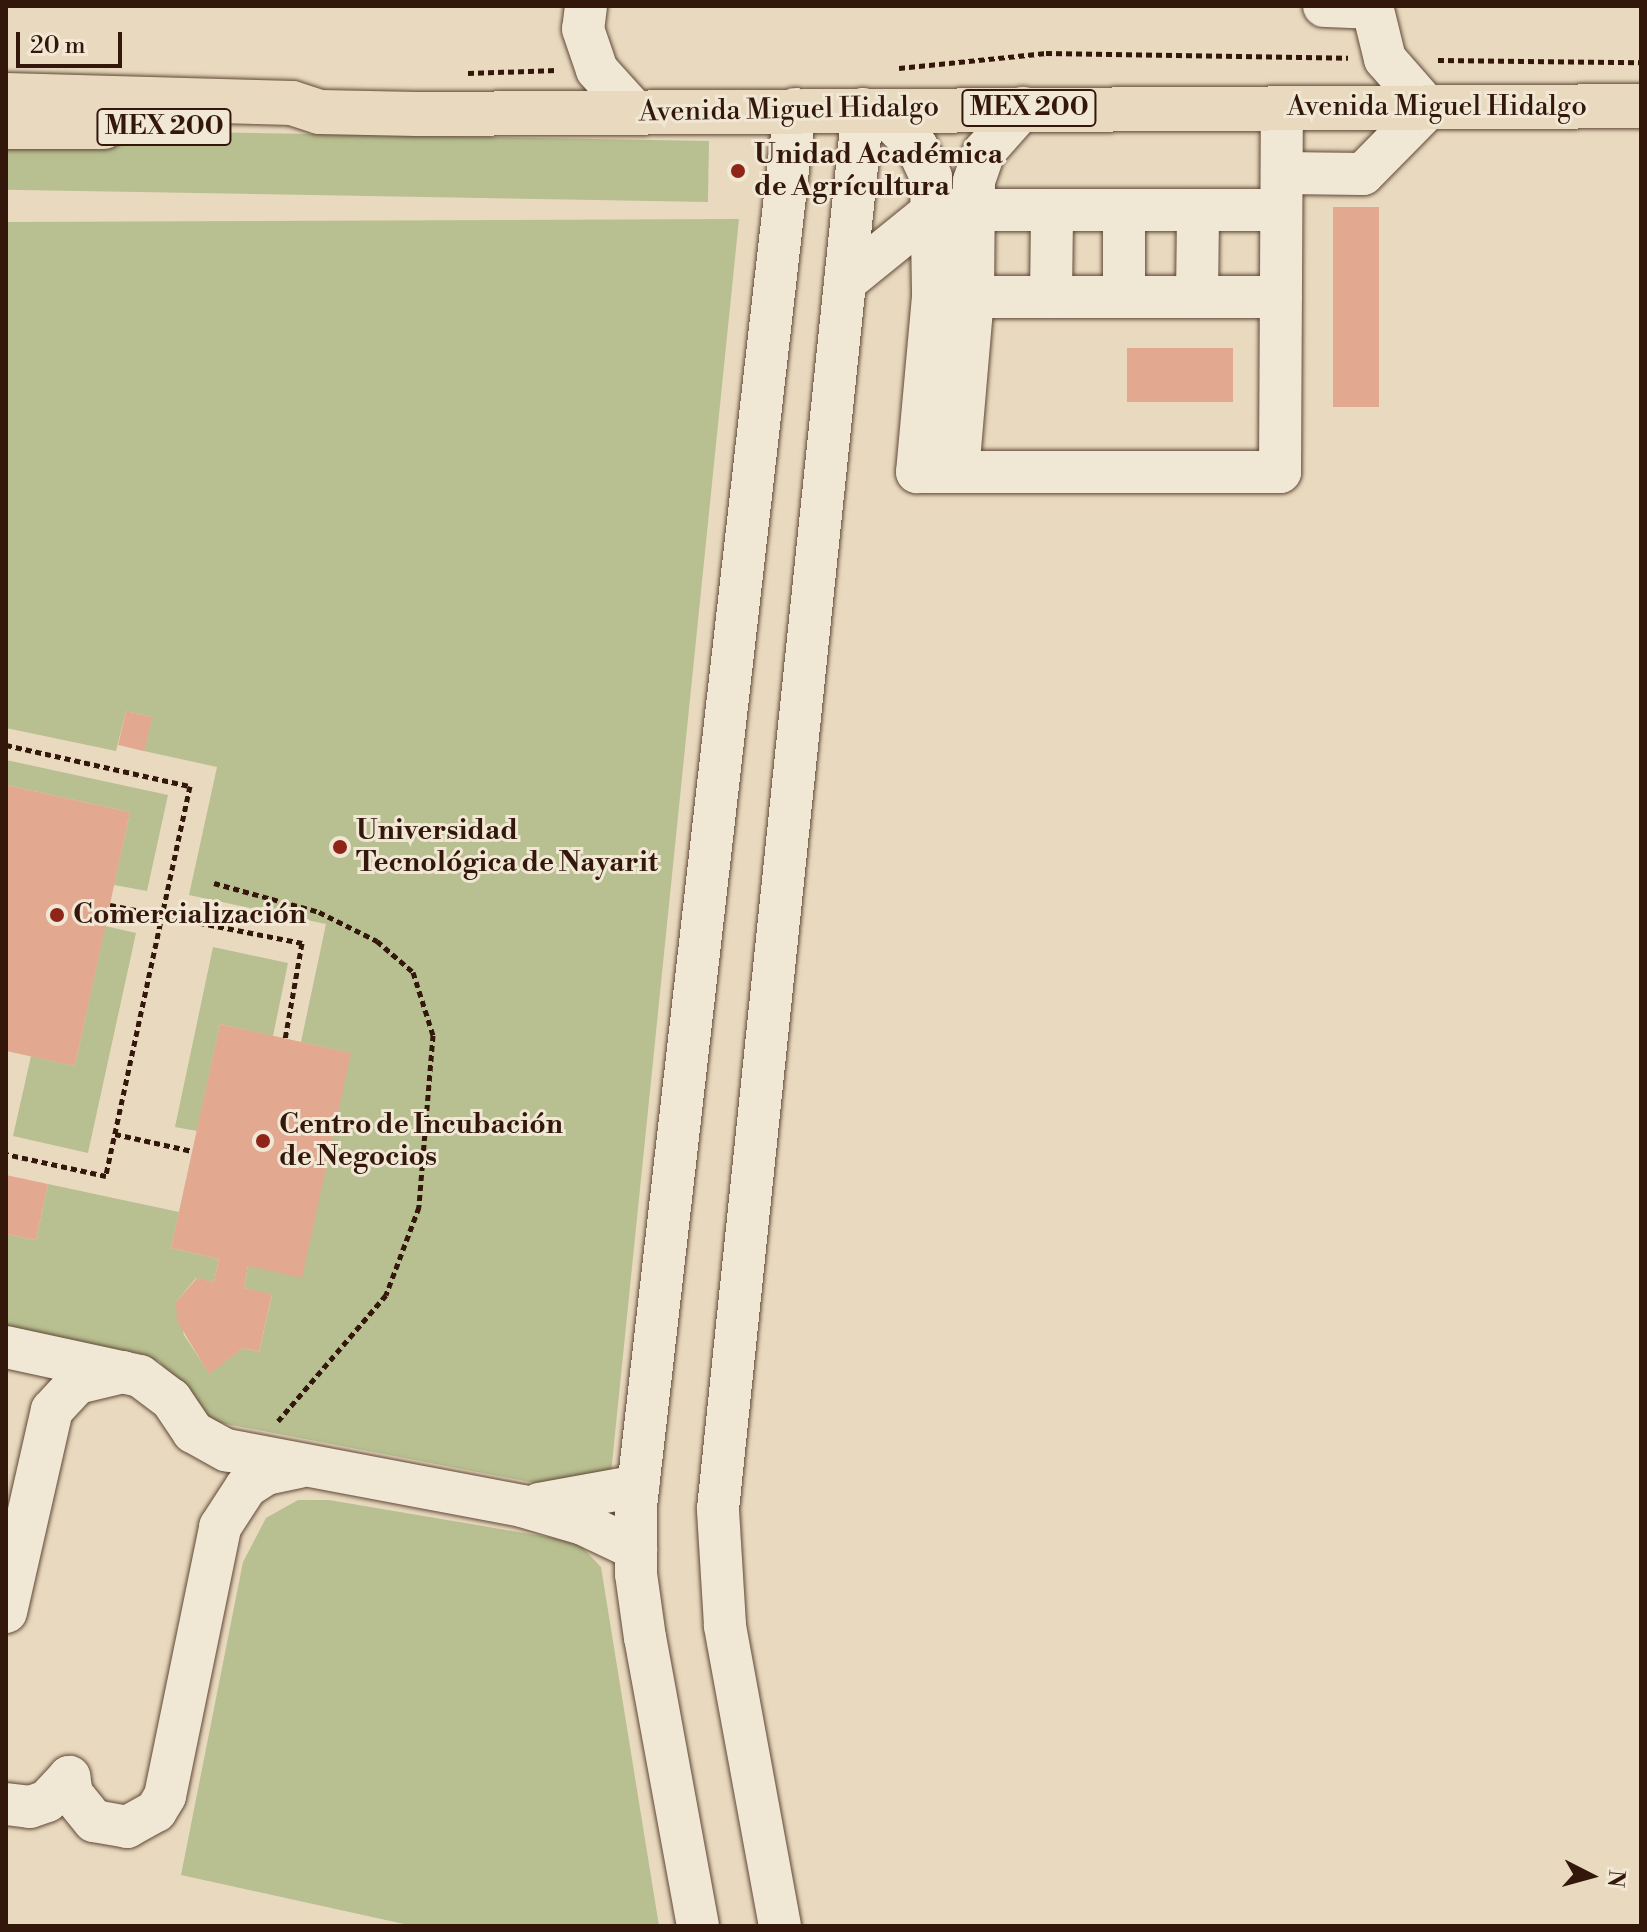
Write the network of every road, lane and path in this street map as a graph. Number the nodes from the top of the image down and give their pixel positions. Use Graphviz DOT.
graph roads {
  1 [pos="586,6"];
  2 [pos="1324,6"];
  3 [pos="1372,7"];
  4 [pos="1385,59"];
  5 [pos="1641,62"];
  6 [pos="891,69"];
  7 [pos="597,70"];
  8 [pos="6,95"];
  9 [pos="1641,106"];
  10 [pos="1023,108"];
  11 [pos="1282,108"];
  12 [pos="1428,108"];
  13 [pos="795,109"];
  14 [pos="863,109"];
  15 [pos="320,112"];
  16 [pos="635,112"];
  17 [pos="417,114"];
  18 [pos="6,127"];
  19 [pos="1281,192"];
  20 [pos="954,210"];
  21 [pos="1052,210"];
  22 [pos="1124,210"];
  23 [pos="1198,210"];
  24 [pos="845,282"];
  25 [pos="953,297"];
  26 [pos="1051,297"];
  27 [pos="1124,297"];
  28 [pos="1197,297"];
  29 [pos="1281,297"];
  30 [pos="6,745"];
  31 [pos="214,883"];
  32 [pos="110,905"];
  33 [pos="162,915"];
  34 [pos="285,1039"];
  35 [pos="115,1134"];
  36 [pos="192,1151"];
  37 [pos="6,1154"];
  38 [pos="6,1347"];
  39 [pos="128,1372"];
  40 [pos="249,1456"];
  41 [pos="313,1467"];
  42 [pos="638,1486"];
  43 [pos="522,1506"];
  44 [pos="636,1549"];
  45 [pos="6,1612"];
  46 [pos="6,1804"];
  47 [pos="698,1926"];
  48 [pos="780,1926"];
  1 -- 7 [label="street"];
  2 -- 3 [label="street"];
  3 -- 4 [label="street"];
  4 -- 5 [label="path"];
  4 -- 6 [label="path"];
  4 -- 12 [label="street"];
  7 -- 16 [label="street"];
  7 -- 17 [label="path"];
  8 -- 15 [label="highway, Avenida Miguel Hidalgo / MEX 200"];
  9 -- 12 [label="highway, Avenida Miguel Hidalgo / MEX 200"];
  10 -- 11 [label="highway, Avenida Miguel Hidalgo / MEX 200"];
  10 -- 14 [label="highway, Avenida Miguel Hidalgo / MEX 200"];
  10 -- 20 [label="street"];
  11 -- 12 [label="highway, Avenida Miguel Hidalgo / MEX 200"];
  11 -- 19 [label="street"];
  12 -- 19 [label="street"];
  13 -- 14 [label="highway, Avenida Miguel Hidalgo / MEX 200"];
  13 -- 16 [label="highway, Avenida Miguel Hidalgo / MEX 200"];
  13 -- 42 [label="street"];
  14 -- 20 [label="street"];
  14 -- 24 [label="street"];
  15 -- 17 [label="highway, Avenida Miguel Hidalgo / MEX 200"];
  15 -- 18 [label="highway, Avenida Miguel Hidalgo / MEX 200"];
  16 -- 17 [label="highway, Avenida Miguel Hidalgo / MEX 200"];
  19 -- 23 [label="street"];
  19 -- 29 [label="street"];
  20 -- 21 [label="street"];
  20 -- 24 [label="street"];
  20 -- 25 [label="street"];
  21 -- 22 [label="street"];
  21 -- 26 [label="street"];
  22 -- 23 [label="street"];
  22 -- 27 [label="street"];
  23 -- 28 [label="street"];
  24 -- 48 [label="street"];
  25 -- 26 [label="street"];
  25 -- 29 [label="street"];
  26 -- 27 [label="street"];
  27 -- 28 [label="street"];
  28 -- 29 [label="street"];
  30 -- 33 [label="path"];
  31 -- 40 [label="path"];
  32 -- 33 [label="path"];
  33 -- 34 [label="path"];
  33 -- 35 [label="path"];
  35 -- 36 [label="path"];
  35 -- 37 [label="path"];
  38 -- 39 [label="street"];
  39 -- 40 [label="street"];
  39 -- 45 [label="street"];
  40 -- 41 [label="street"];
  41 -- 43 [label="street"];
  41 -- 46 [label="street"];
  42 -- 43 [label="street"];
  42 -- 44 [label="street"];
  43 -- 44 [label="street"];
  44 -- 47 [label="street"];
}
